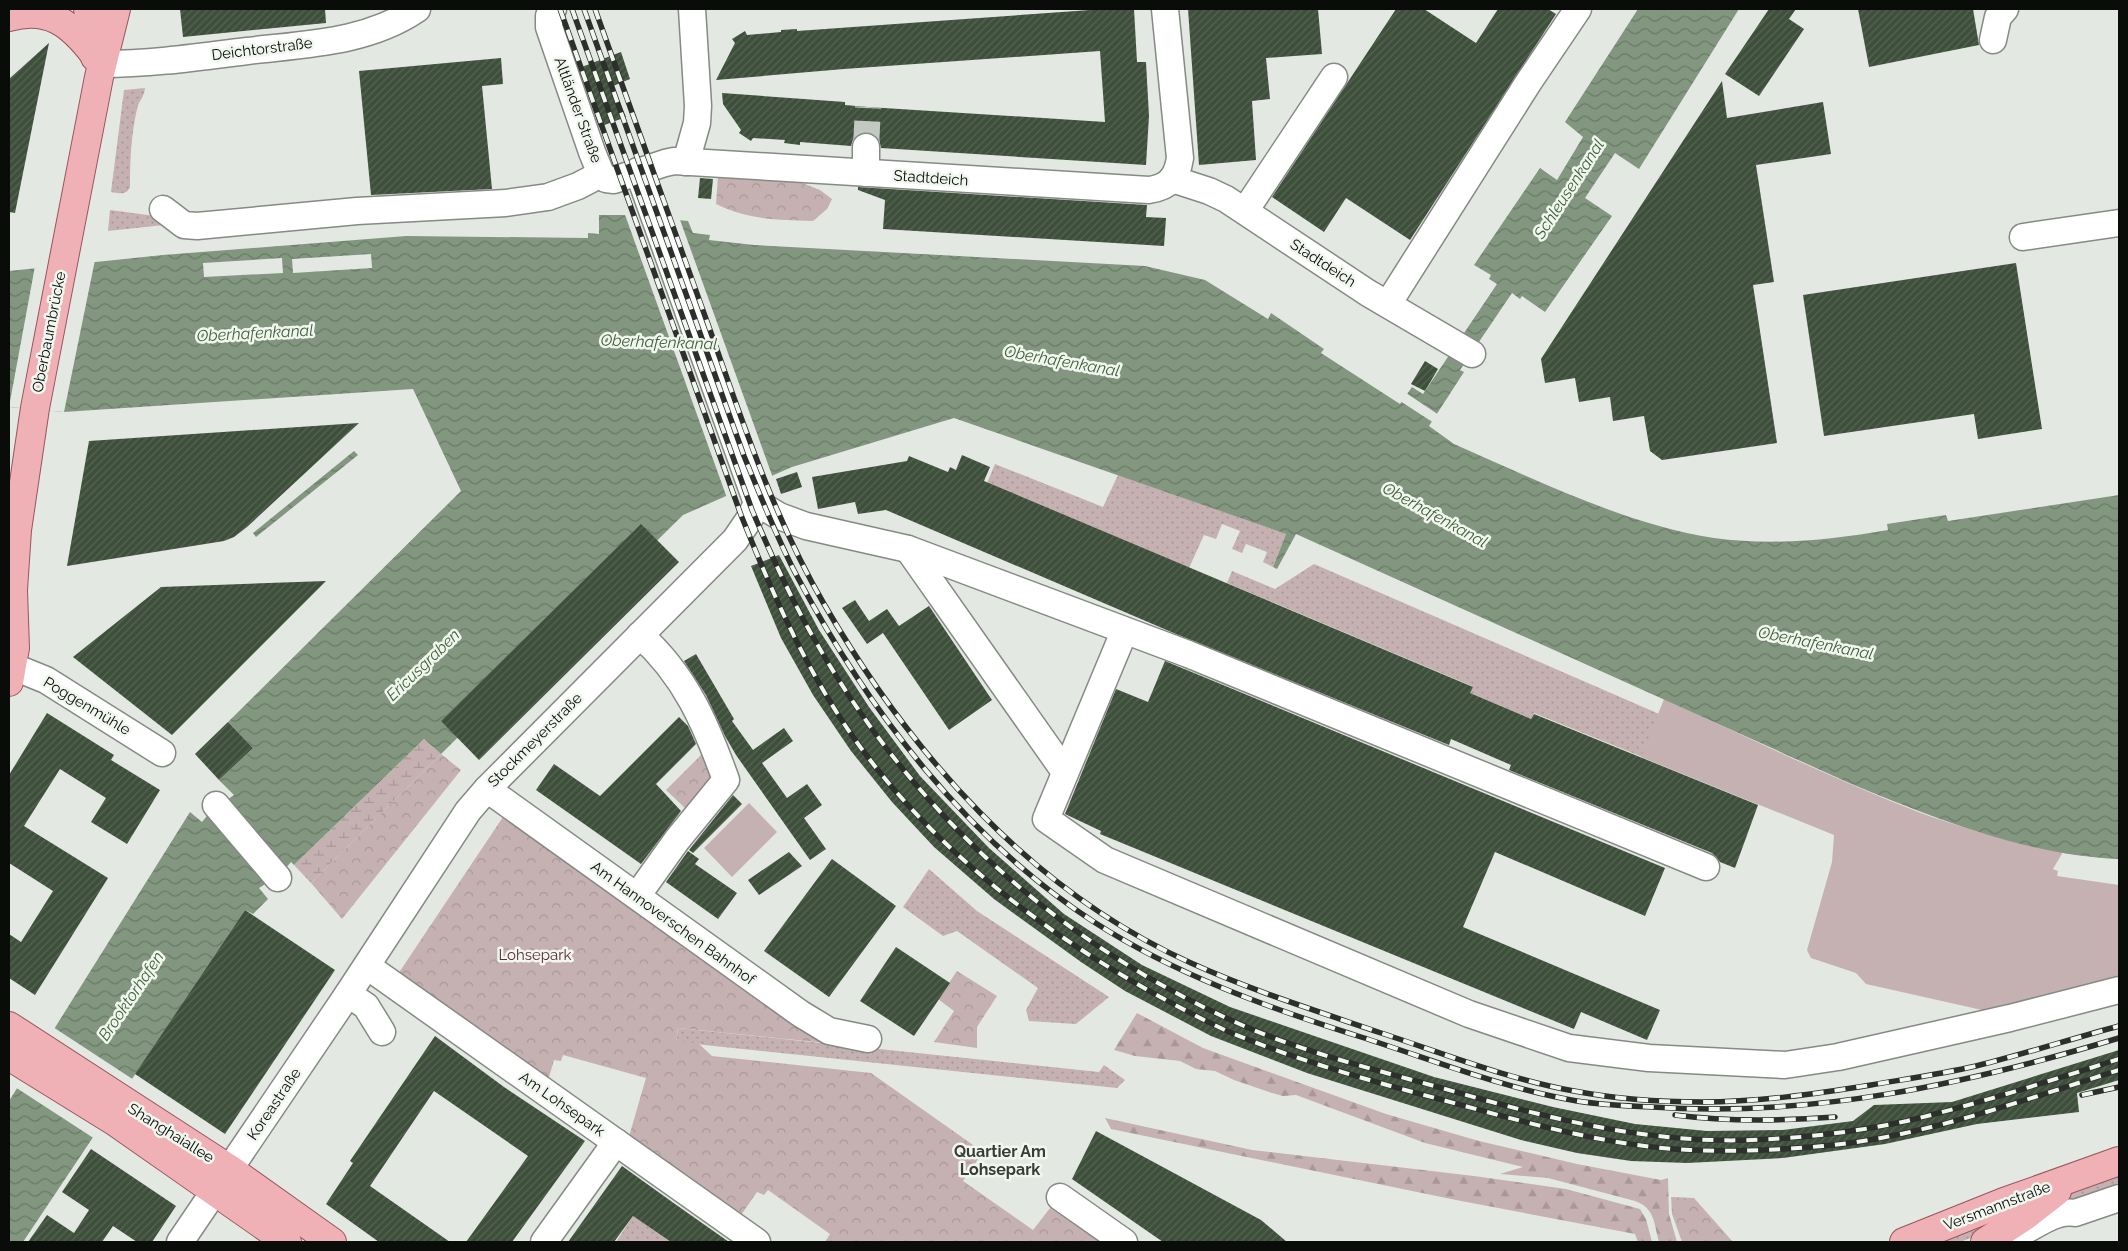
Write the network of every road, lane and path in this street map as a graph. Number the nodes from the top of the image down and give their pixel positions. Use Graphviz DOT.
graph roads {
  1 [pos="88,9"];
  2 [pos="116,9"];
  3 [pos="416,9"];
  4 [pos="696,9"];
  5 [pos="1165,9"];
  6 [pos="1578,9"];
  7 [pos="2005,9"];
  8 [pos="550,10"];
  9 [pos="9,17"];
  10 [pos="1993,40"];
  11 [pos="98,65"];
  12 [pos="1334,77"];
  13 [pos="866,147"];
  14 [pos="686,162"];
  15 [pos="638,171"];
  16 [pos="866,173"];
  17 [pos="607,177"];
  18 [pos="1172,179"];
  19 [pos="163,209"];
  20 [pos="1246,211"];
  21 [pos="2119,223"];
  22 [pos="2023,237"];
  23 [pos="1378,298"];
  24 [pos="1464,349"];
  25 [pos="754,494"];
  26 [pos="14,511"];
  27 [pos="806,526"];
  28 [pos="735,540"];
  29 [pos="908,549"];
  30 [pos="11,595"];
  31 [pos="1124,632"];
  32 [pos="640,635"];
  33 [pos="10,671"];
  34 [pos="162,753"];
  35 [pos="1065,772"];
  36 [pos="487,789"];
  37 [pos="216,805"];
  38 [pos="1706,867"];
  39 [pos="278,878"];
  40 [pos="637,896"];
  41 [pos="367,966"];
  42 [pos="2119,990"];
  43 [pos="348,994"];
  44 [pos="382,1032"];
  45 [pos="13,1039"];
  46 [pos="868,1039"];
  47 [pos="120,1112"];
  48 [pos="616,1142"];
  49 [pos="2119,1161"];
  50 [pos="231,1170"];
  51 [pos="2090,1171"];
  52 [pos="215,1192"];
  53 [pos="1060,1197"];
  54 [pos="2119,1198"];
  55 [pos="180,1242"];
  56 [pos="287,1242"];
  57 [pos="332,1242"];
  58 [pos="544,1242"];
  59 [pos="757,1242"];
  60 [pos="1124,1242"];
  61 [pos="1904,1242"];
  62 [pos="1985,1242"];
  1 -- 11 [label="main road, Oberbaumbrücke"];
  2 -- 11 [label="main road, Oberbaumbrücke"];
  3 -- 11 [label="street, Deichtorstraße"];
  4 -- 14 [label="street"];
  5 -- 18 [label="street"];
  6 -- 23 [label="street"];
  7 -- 10 [label="street"];
  8 -- 17 [label="street, Altländer Straße"];
  9 -- 11 [label="main road"];
  11 -- 26 [label="main road, Oberbaumbrücke"];
  12 -- 20 [label="street"];
  13 -- 16 [label="street"];
  14 -- 15 [label="street, Altländer Straße"];
  14 -- 16 [label="street, Stadtdeich"];
  15 -- 17 [label="street, Altländer Straße"];
  15 -- 25 [label="street"];
  16 -- 18 [label="street, Stadtdeich"];
  17 -- 19 [label="street"];
  18 -- 20 [label="street, Stadtdeich"];
  20 -- 23 [label="street, Stadtdeich"];
  21 -- 22 [label="street"];
  23 -- 24 [label="street, Stadtdeich"];
  25 -- 27 [label="street"];
  25 -- 28 [label="street, Stockmeyerstraße"];
  26 -- 30 [label="main road, Oberbaumbrücke"];
  27 -- 28 [label="street, Stockmeyerstraße"];
  27 -- 29 [label="street"];
  28 -- 32 [label="street, Stockmeyerstraße"];
  29 -- 31 [label="street"];
  29 -- 35 [label="street"];
  30 -- 33 [label="main road, Oberbaumbrücke"];
  31 -- 35 [label="street"];
  31 -- 38 [label="street"];
  32 -- 36 [label="street, Stockmeyerstraße"];
  32 -- 40 [label="street"];
  33 -- 34 [label="street, Poggenmühle"];
  35 -- 42 [label="street"];
  36 -- 40 [label="street, Am Hannoverschen Bahnhof"];
  36 -- 41 [label="street, Stockmeyerstraße"];
  37 -- 39 [label="street"];
  40 -- 46 [label="street, Am Hannoverschen Bahnhof"];
  41 -- 43 [label="street, Koreastraße"];
  41 -- 48 [label="street, Am Lohsepark"];
  43 -- 44 [label="street"];
  43 -- 50 [label="street, Koreastraße"];
  45 -- 47 [label="main road, Shanghaiallee"];
  47 -- 50 [label="main road, Shanghaiallee"];
  47 -- 52 [label="main road, Shanghaiallee"];
  48 -- 58 [label="street"];
  48 -- 59 [label="street, Am Lohsepark"];
  49 -- 51 [label="main road, Versmannstraße"];
  50 -- 52 [label="street, Koreastraße"];
  50 -- 57 [label="main road, Shanghaiallee"];
  51 -- 61 [label="main road, Versmannstraße"];
  51 -- 62 [label="main road, Versmannstraße"];
  52 -- 55 [label="street, Koreastraße"];
  52 -- 56 [label="main road, Shanghaiallee"];
  53 -- 60 [label="street"];
  54 -- 62 [label="street, Versmannstraße"];
}
